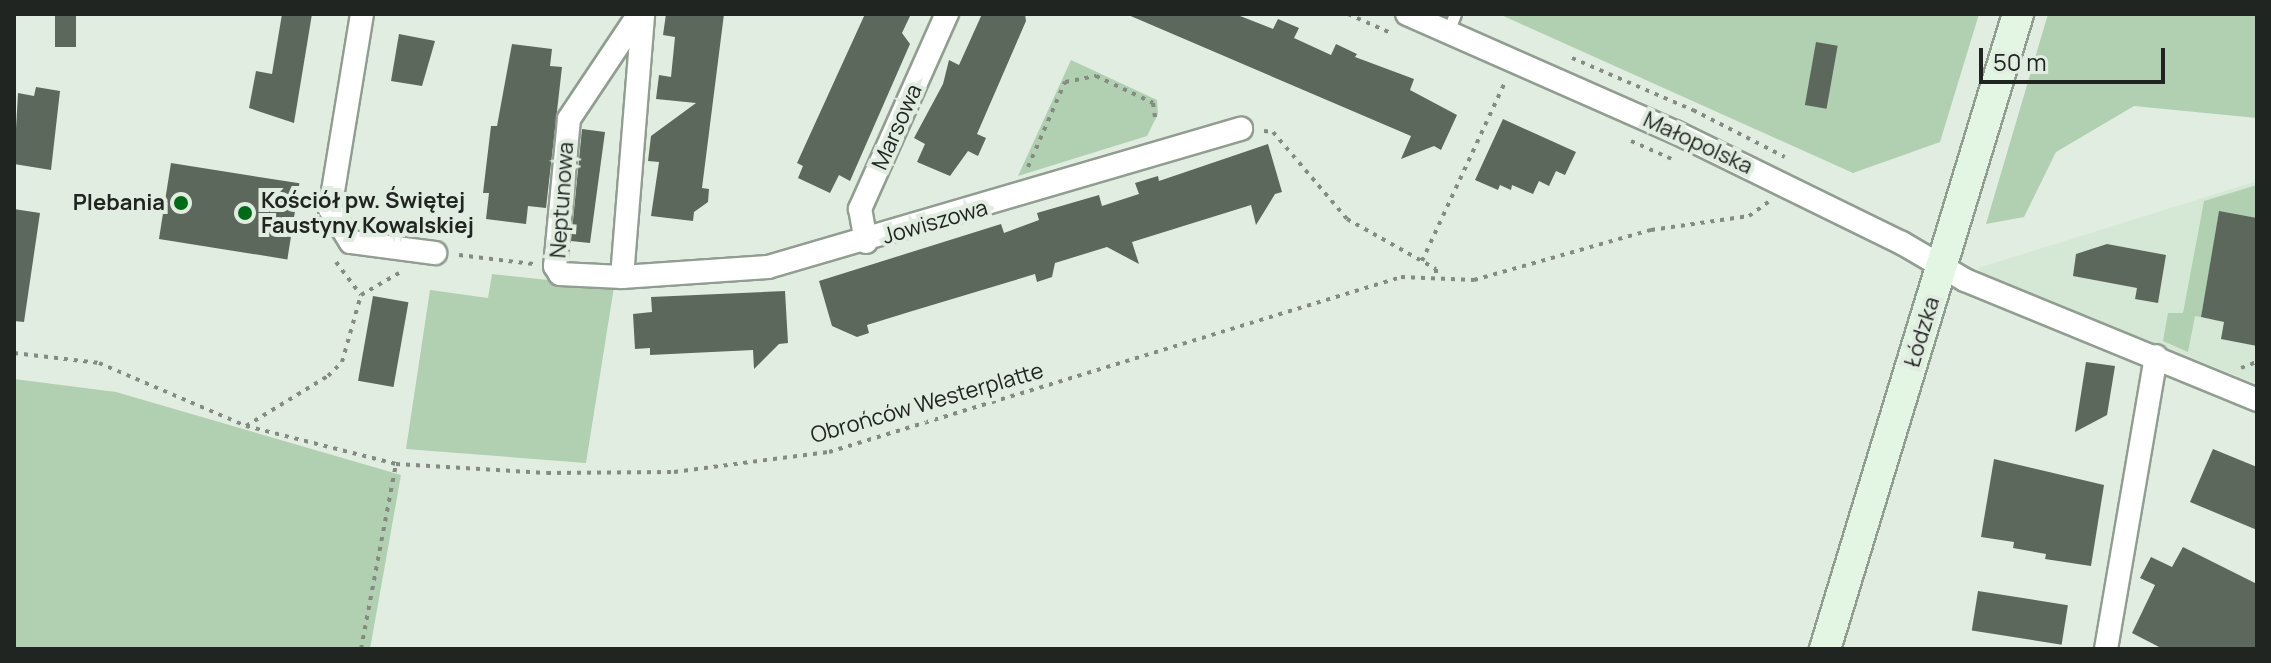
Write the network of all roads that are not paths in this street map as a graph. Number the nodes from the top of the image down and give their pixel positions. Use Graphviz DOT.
graph roads {
  1 [pos="362,14"];
  2 [pos="641,14"];
  3 [pos="947,14"];
  4 [pos="1407,14"];
  5 [pos="2018,14"];
  6 [pos="1451,23"];
  7 [pos="1241,129"];
  8 [pos="866,242"];
  9 [pos="435,253"];
  10 [pos="1942,268"];
  11 [pos="622,277"];
  12 [pos="2156,356"];
  13 [pos="2257,400"];
  14 [pos="1825,649"];
  15 [pos="2106,649"];
  1 -- 9 [label="street"];
  2 -- 11 [label="street, Neptunowa"];
  2 -- 11 [label="street, Neptunowa"];
  3 -- 8 [label="street, Marsowa"];
  4 -- 6 [label="street, Małopolska"];
  5 -- 10 [label="street, Łódzka"];
  6 -- 10 [label="street, Małopolska"];
  7 -- 8 [label="street, Jowiszowa"];
  8 -- 11 [label="street, Jowiszowa"];
  10 -- 12 [label="street, Małopolska"];
  10 -- 14 [label="street, Łódzka"];
  12 -- 13 [label="street, Małopolska"];
  12 -- 15 [label="street"];
}
